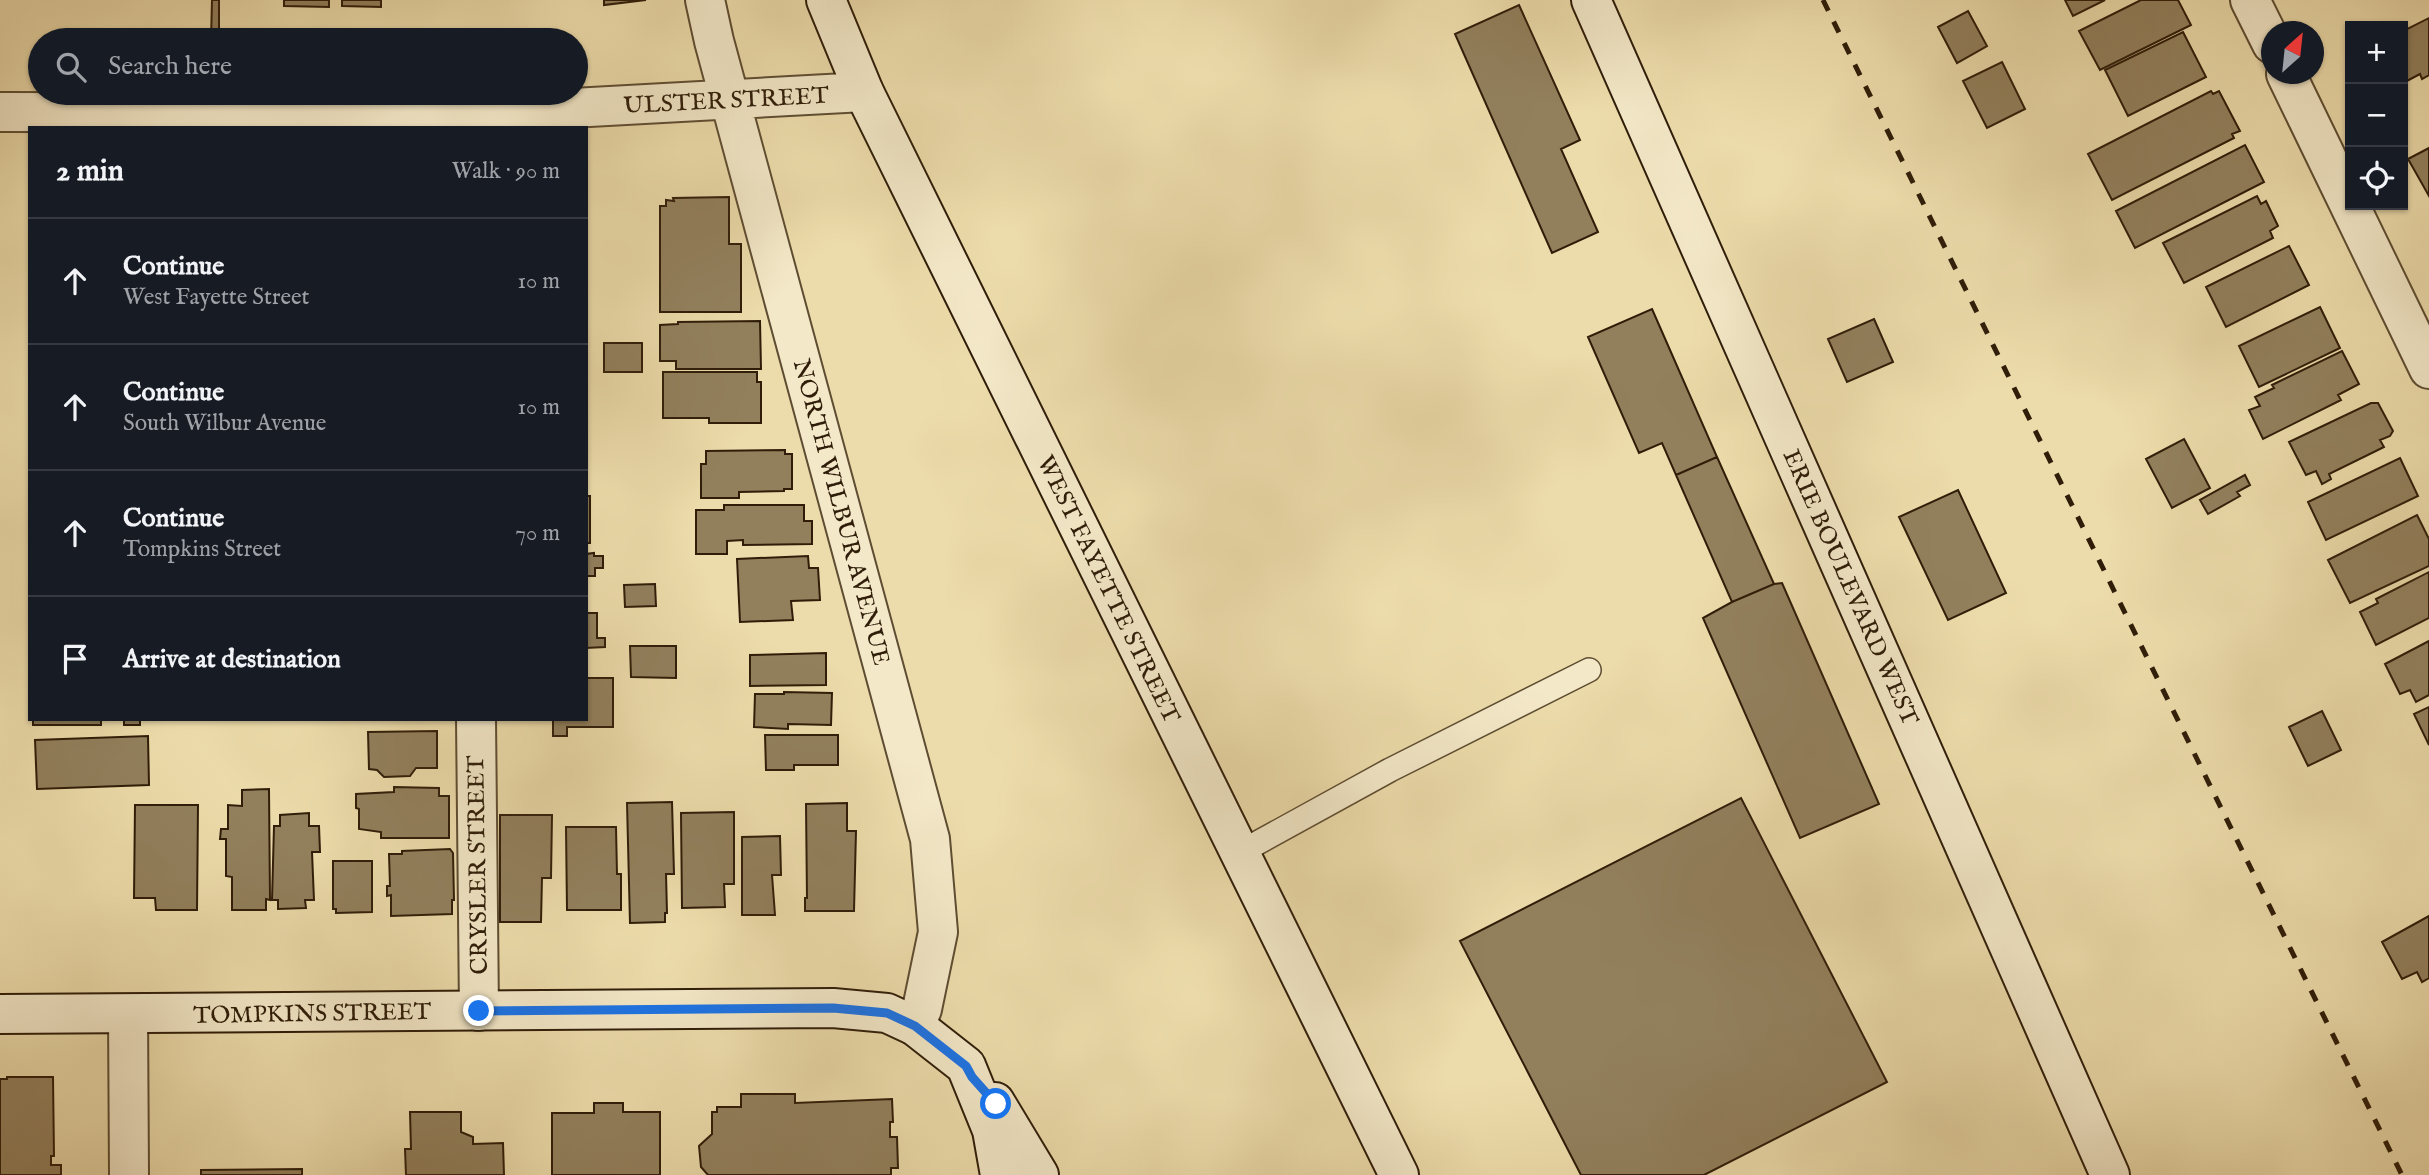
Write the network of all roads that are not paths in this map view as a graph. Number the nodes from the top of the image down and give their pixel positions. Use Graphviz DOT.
graph roads {
  1 [pos="705,0"];
  2 [pos="827,0"];
  3 [pos="1591,0"];
  4 [pos="2250,0"];
  5 [pos="2261,22"];
  6 [pos="2291,84"];
  7 [pos="864,92"];
  8 [pos="731,101"];
  9 [pos="0,112"];
  10 [pos="2429,369"];
  11 [pos="1589,670"];
  12 [pos="475,721"];
  13 [pos="1239,853"];
  14 [pos="479,1011"];
  15 [pos="0,1014"];
  16 [pos="128,1014"];
  17 [pos="915,1026"];
  18 [pos="972,1077"];
  19 [pos="129,1175"];
  20 [pos="1000,1175"];
  21 [pos="1039,1175"];
  22 [pos="1399,1175"];
  23 [pos="2110,1175"];
  1 -- 8 [label="street, NORTH WILBUR AVENUE"];
  2 -- 7 [label="street, WEST FAYETTE STREET"];
  3 -- 23 [label="street, ERIE BOULEVARD WEST"];
  4 -- 5 [label="street"];
  6 -- 10 [label="street"];
  7 -- 8 [label="street, ULSTER STREET"];
  7 -- 13 [label="street, WEST FAYETTE STREET"];
  8 -- 9 [label="street, ULSTER STREET"];
  8 -- 17 [label="street, NORTH WILBUR AVENUE"];
  11 -- 13 [label="lane"];
  12 -- 14 [label="street, CRYSLER STREET"];
  13 -- 22 [label="street, WEST FAYETTE STREET"];
  14 -- 16 [label="street, TOMPKINS STREET"];
  14 -- 17 [label="street, TOMPKINS STREET"];
  15 -- 16 [label="street, TOMPKINS STREET"];
  16 -- 19 [label="street"];
  17 -- 18 [label="street, TOMPKINS STREET"];
  18 -- 20 [label="street"];
  18 -- 21 [label="street"];
}
